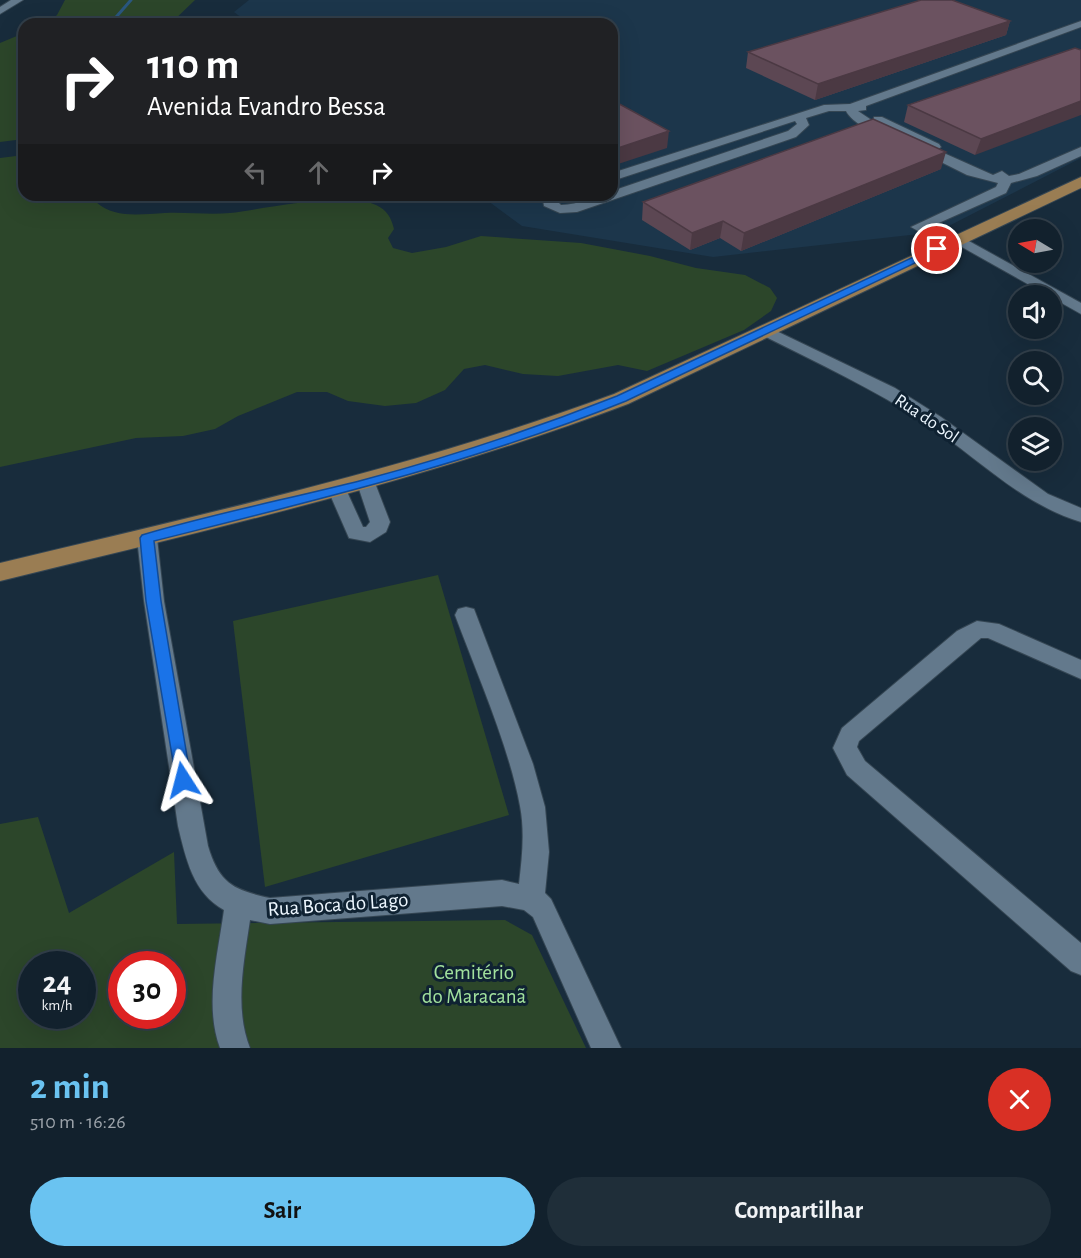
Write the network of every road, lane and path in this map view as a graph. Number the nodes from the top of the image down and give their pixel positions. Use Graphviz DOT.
graph roads {
  1 [pos="18,0"];
  2 [pos="0,11"];
  3 [pos="1081,24"];
  4 [pos="1081,35"];
  5 [pos="850,108"];
  6 [pos="874,109"];
  7 [pos="799,116"];
  8 [pos="1080,145"];
  9 [pos="1058,148"];
  10 [pos="1025,162"];
  11 [pos="618,175"];
  12 [pos="1002,176"];
  13 [pos="1081,182"];
  14 [pos="618,193"];
  15 [pos="550,201"];
  16 [pos="595,201"];
  17 [pos="918,227"];
  18 [pos="958,239"];
  19 [pos="1081,309"];
  20 [pos="766,331"];
  21 [pos="366,483"];
  22 [pos="338,490"];
  23 [pos="1081,515"];
  24 [pos="147,538"];
  25 [pos="0,572"];
  26 [pos="466,615"];
  27 [pos="1081,670"];
  28 [pos="531,899"];
  29 [pos="238,906"];
  30 [pos="1081,961"];
  31 [pos="236,1048"];
  32 [pos="606,1048"];
  1 -- 2 [label="street"];
  3 -- 5 [label="street"];
  4 -- 6 [label="street"];
  5 -- 6 [label="street"];
  5 -- 7 [label="street"];
  5 -- 12 [label="street"];
  6 -- 12 [label="street"];
  7 -- 11 [label="street"];
  7 -- 14 [label="street"];
  8 -- 9 [label="street"];
  8 -- 12 [label="street"];
  10 -- 12 [label="street"];
  12 -- 17 [label="street"];
  13 -- 18 [label="main road"];
  15 -- 16 [label="street"];
  18 -- 19 [label="street"];
  18 -- 20 [label="main road"];
  20 -- 21 [label="main road"];
  20 -- 23 [label="street, Rua do Sol"];
  21 -- 22 [label="main road"];
  21 -- 22 [label="street"];
  22 -- 24 [label="main road"];
  24 -- 25 [label="main road"];
  24 -- 29 [label="street"];
  26 -- 28 [label="street"];
  27 -- 30 [label="street"];
  28 -- 29 [label="street, Rua Boca do Lago"];
  28 -- 32 [label="street"];
  29 -- 31 [label="street"];
}
